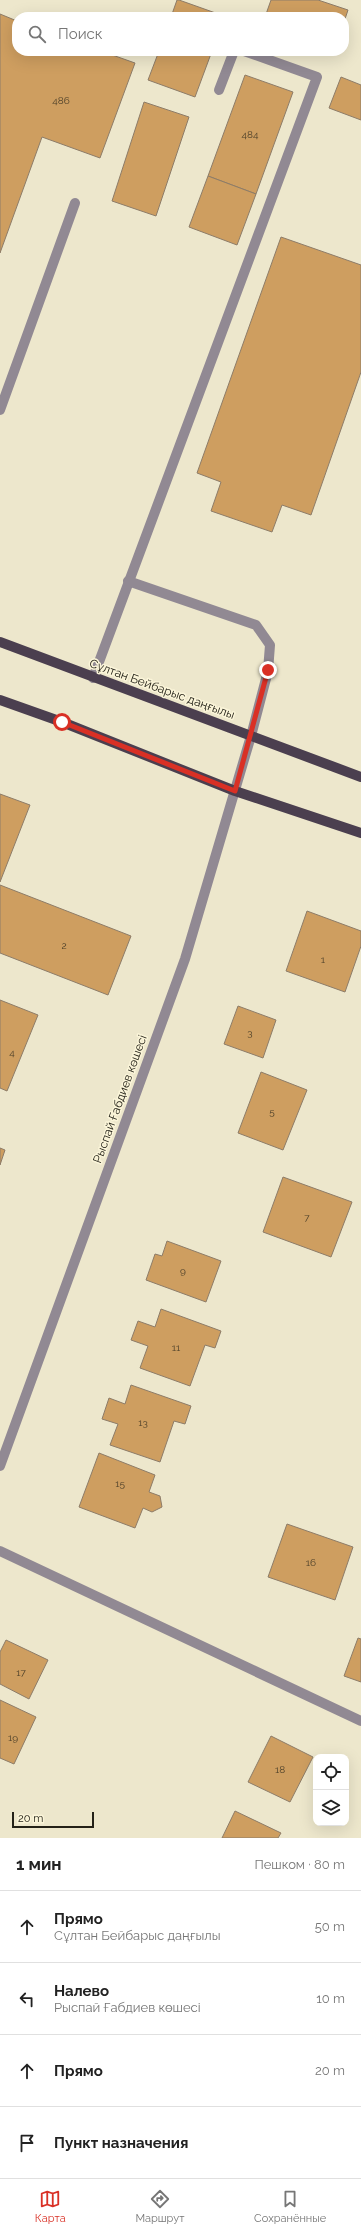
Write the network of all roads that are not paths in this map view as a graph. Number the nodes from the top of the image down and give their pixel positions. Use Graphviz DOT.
graph roads {
  1 [pos="232,56"];
  2 [pos="258,56"];
  3 [pos="219,90"];
  4 [pos="75,203"];
  5 [pos="0,410"];
  6 [pos="128,581"];
  7 [pos="0,642"];
  8 [pos="93,678"];
  9 [pos="0,700"];
  10 [pos="251,736"];
  11 [pos="361,777"];
  12 [pos="235,791"];
  13 [pos="361,833"];
  14 [pos="0,1466"];
  15 [pos="0,1552"];
  16 [pos="361,1721"];
  1 -- 3 [label="street"];
  2 -- 6 [label="street"];
  4 -- 5 [label="street"];
  6 -- 8 [label="street"];
  6 -- 10 [label="street, Рыспай Ғабдиев көшесі"];
  7 -- 8 [label="main road, Сұлтан Бейбарыс даңғылы"];
  8 -- 10 [label="main road, Сұлтан Бейбарыс даңғылы"];
  9 -- 12 [label="main road"];
  10 -- 11 [label="main road, Сұлтан Бейбарыс даңғылы"];
  10 -- 12 [label="street, Рыспай Ғабдиев көшесі"];
  12 -- 13 [label="main road"];
  12 -- 14 [label="street, Рыспай Ғабдиев көшесі"];
  15 -- 16 [label="street"];
}
